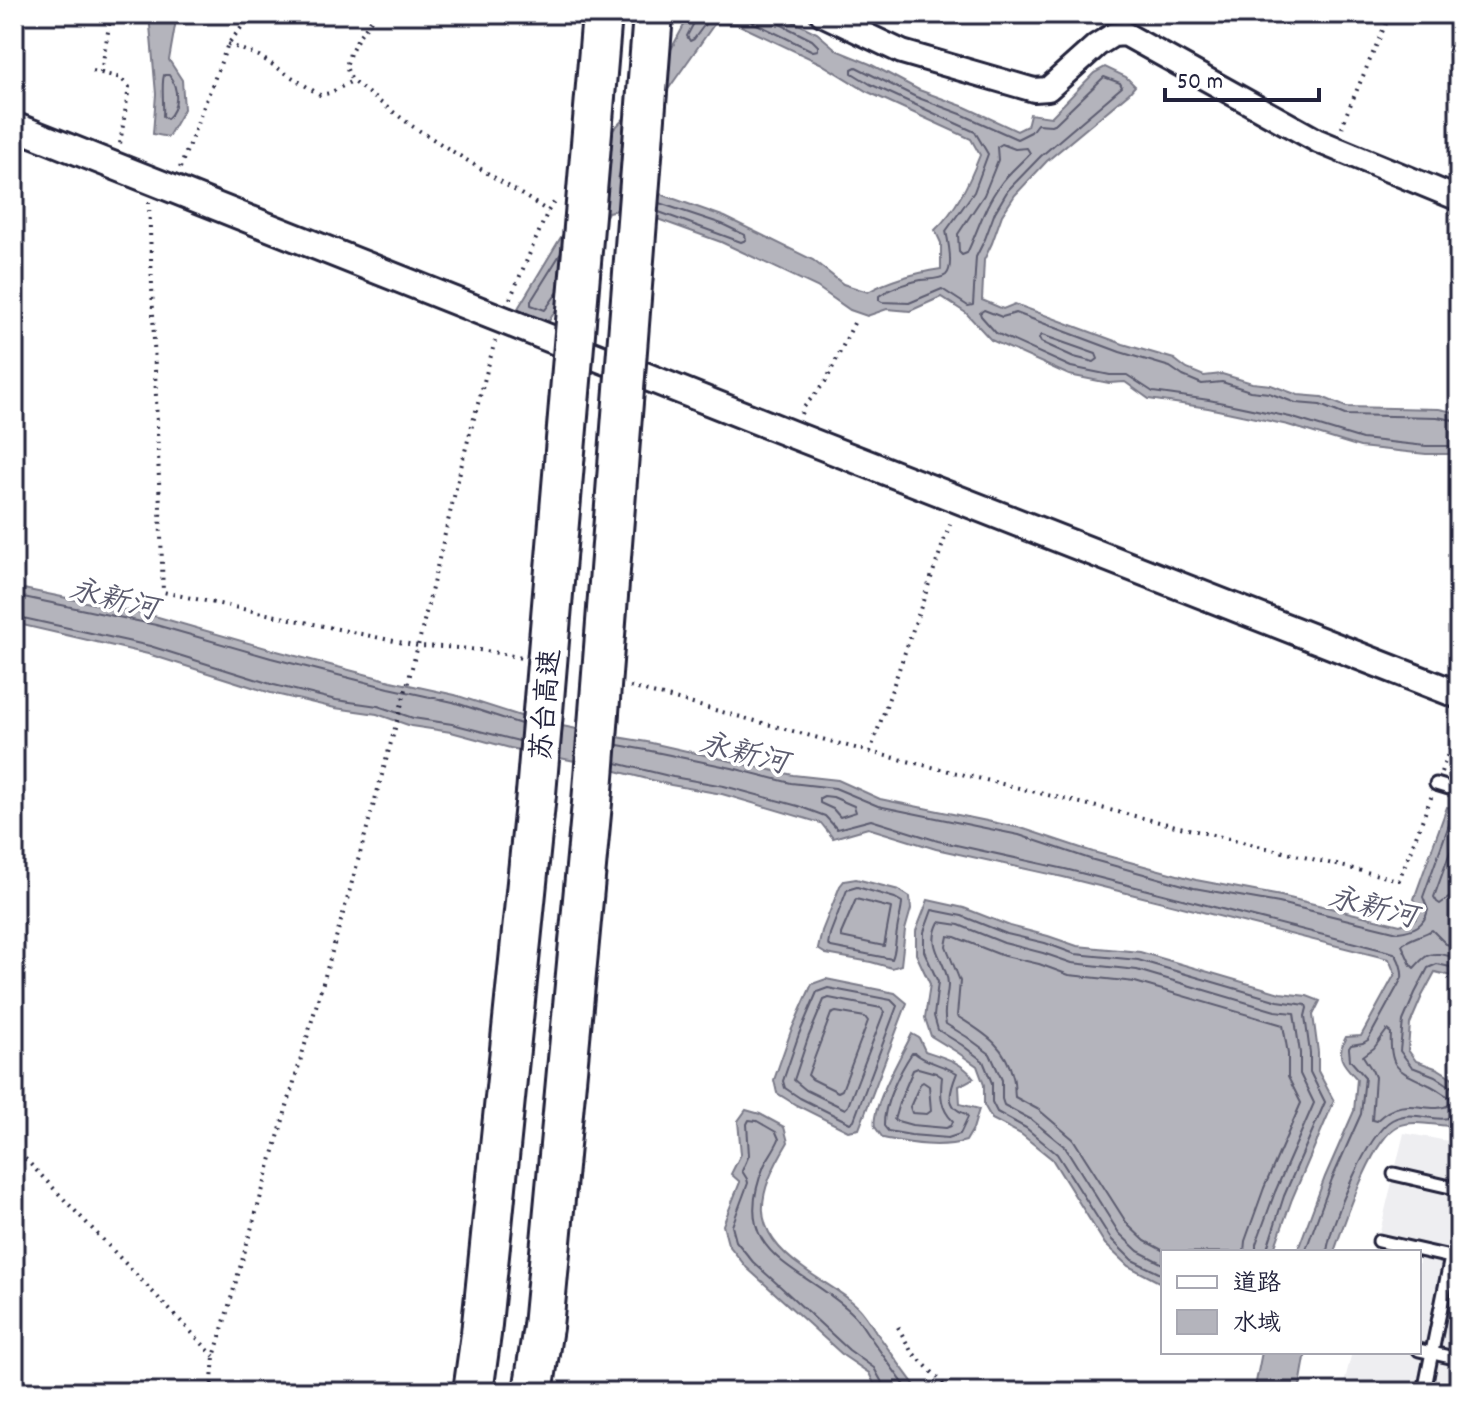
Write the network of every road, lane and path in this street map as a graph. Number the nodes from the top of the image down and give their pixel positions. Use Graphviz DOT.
graph roads {
  1 [pos="111,14"];
  2 [pos="252,14"];
  3 [pos="376,14"];
  4 [pos="602,14"];
  5 [pos="653,14"];
  6 [pos="822,14"];
  7 [pos="1390,14"];
  8 [pos="228,44"];
  9 [pos="93,71"];
  10 [pos="101,73"];
  11 [pos="352,81"];
  12 [pos="14,126"];
  13 [pos="1336,149"];
  14 [pos="116,167"];
  15 [pos="160,184"];
  16 [pos="1459,199"];
  17 [pos="548,211"];
  18 [pos="501,319"];
  19 [pos="854,323"];
  20 [pos="791,434"];
  21 [pos="958,499"];
  22 [pos="418,646"];
  23 [pos="523,659"];
  24 [pos="629,687"];
  25 [pos="1459,695"];
  26 [pos="1459,725"];
  27 [pos="870,752"];
  28 [pos="1436,784"];
  29 [pos="1456,790"];
  30 [pos="14,1147"];
  31 [pos="1394,1174"];
  32 [pos="1459,1189"];
  33 [pos="1379,1241"];
  34 [pos="1419,1250"];
  35 [pos="1421,1250"];
  36 [pos="1455,1258"];
  37 [pos="898,1327"];
  38 [pos="1421,1350"];
  39 [pos="1432,1353"];
  40 [pos="214,1357"];
  41 [pos="1459,1359"];
  42 [pos="211,1392"];
  43 [pos="473,1392"];
  44 [pos="533,1392"];
  45 [pos="949,1392"];
  46 [pos="1424,1392"];
  1 -- 10 [label="path"];
  2 -- 8 [label="path"];
  3 -- 11 [label="path"];
  4 -- 43 [label="highway, 苏台高速, bridge"];
  5 -- 44 [label="highway, 苏台高速, bridge"];
  6 -- 13 [label="street"];
  7 -- 13 [label="path"];
  8 -- 11 [label="path"];
  8 -- 15 [label="path"];
  9 -- 10 [label="path"];
  10 -- 14 [label="path"];
  11 -- 17 [label="path"];
  12 -- 14 [label="street"];
  13 -- 16 [label="street"];
  14 -- 15 [label="street"];
  15 -- 18 [label="street"];
  15 -- 22 [label="path"];
  18 -- 20 [label="street"];
  18 -- 22 [label="path"];
  19 -- 20 [label="path"];
  20 -- 21 [label="street"];
  21 -- 25 [label="street"];
  21 -- 27 [label="path"];
  22 -- 23 [label="path"];
  22 -- 40 [label="path"];
  24 -- 27 [label="path"];
  26 -- 28 [label="path"];
  27 -- 28 [label="path"];
  28 -- 29 [label="lane"];
  30 -- 40 [label="path"];
  31 -- 32 [label="lane"];
  33 -- 34 [label="lane"];
  35 -- 36 [label="lane"];
  36 -- 39 [label="lane"];
  37 -- 45 [label="path"];
  38 -- 39 [label="lane"];
  39 -- 41 [label="lane"];
  39 -- 46 [label="lane"];
  40 -- 42 [label="path"];
}
